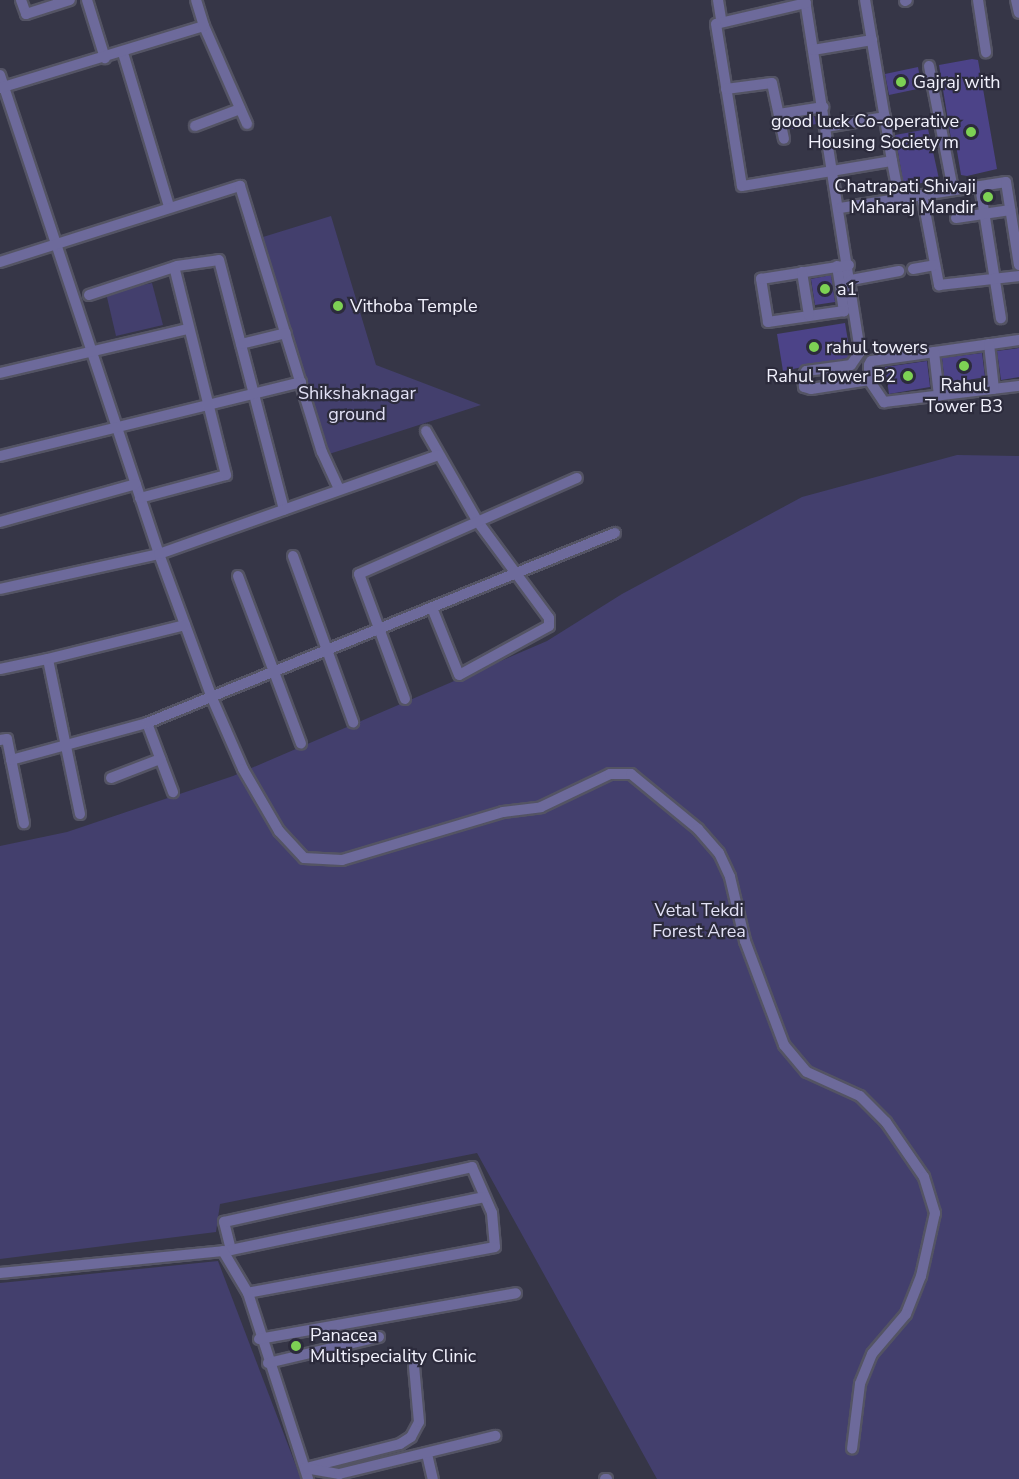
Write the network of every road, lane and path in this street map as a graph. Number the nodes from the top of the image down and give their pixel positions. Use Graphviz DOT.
graph roads {
  1 [pos="21,0"];
  2 [pos="70,0"];
  3 [pos="87,0"];
  4 [pos="196,0"];
  5 [pos="718,0"];
  6 [pos="865,0"];
  7 [pos="978,0"];
  8 [pos="1016,0"];
  9 [pos="806,2"];
  10 [pos="1019,13"];
  11 [pos="721,19"];
  12 [pos="204,26"];
  13 [pos="872,40"];
  14 [pos="813,50"];
  15 [pos="986,52"];
  16 [pos="123,53"];
  17 [pos="105,58"];
  18 [pos="929,66"];
  19 [pos="1,83"];
  20 [pos="726,89"];
  21 [pos="823,107"];
  22 [pos="240,109"];
  23 [pos="779,114"];
  24 [pos="885,117"];
  25 [pos="247,124"];
  26 [pos="195,126"];
  27 [pos="826,127"];
  28 [pos="784,139"];
  29 [pos="892,161"];
  30 [pos="834,171"];
  31 [pos="981,186"];
  32 [pos="953,190"];
  33 [pos="922,195"];
  34 [pos="899,198"];
  35 [pos="169,206"];
  36 [pos="840,208"];
  37 [pos="1010,210"];
  38 [pos="985,213"];
  39 [pos="956,218"];
  40 [pos="56,244"];
  41 [pos="0,262"];
  42 [pos="849,265"];
  43 [pos="935,265"];
  44 [pos="1019,265"];
  45 [pos="837,266"];
  46 [pos="174,267"];
  47 [pos="913,269"];
  48 [pos="899,271"];
  49 [pos="802,272"];
  50 [pos="1019,276"];
  51 [pos="994,279"];
  52 [pos="851,280"];
  53 [pos="89,295"];
  54 [pos="809,315"];
  55 [pos="1001,318"];
  56 [pos="187,329"];
  57 [pos="286,333"];
  58 [pos="1019,340"];
  59 [pos="241,344"];
  60 [pos="989,344"];
  61 [pos="92,351"];
  62 [pos="934,352"];
  63 [pos="0,374"];
  64 [pos="869,380"];
  65 [pos="301,382"];
  66 [pos="1019,386"];
  67 [pos="994,389"];
  68 [pos="254,395"];
  69 [pos="939,396"];
  70 [pos="207,406"];
  71 [pos="117,427"];
  72 [pos="426,431"];
  73 [pos="438,455"];
  74 [pos="0,456"];
  75 [pos="577,478"];
  76 [pos="136,484"];
  77 [pos="339,489"];
  78 [pos="140,498"];
  79 [pos="284,510"];
  80 [pos="0,522"];
  81 [pos="478,522"];
  82 [pos="615,533"];
  83 [pos="159,554"];
  84 [pos="293,555"];
  85 [pos="518,573"];
  86 [pos="238,576"];
  87 [pos="0,589"];
  88 [pos="432,608"];
  89 [pos="185,625"];
  90 [pos="379,630"];
  91 [pos="327,651"];
  92 [pos="48,659"];
  93 [pos="0,669"];
  94 [pos="274,673"];
  95 [pos="212,698"];
  96 [pos="405,699"];
  97 [pos="353,722"];
  98 [pos="147,723"];
  99 [pos="0,740"];
  100 [pos="302,744"];
  101 [pos="66,747"];
  102 [pos="160,759"];
  103 [pos="11,760"];
  104 [pos="111,778"];
  105 [pos="173,792"];
  106 [pos="80,814"];
  107 [pos="24,823"];
  108 [pos="484,1197"];
  109 [pos="227,1250"];
  110 [pos="0,1273"];
  111 [pos="248,1293"];
  112 [pos="516,1293"];
  113 [pos="379,1337"];
  114 [pos="259,1339"];
  115 [pos="267,1363"];
  116 [pos="414,1366"];
  117 [pos="495,1436"];
  118 [pos="852,1449"];
  119 [pos="427,1454"];
  120 [pos="307,1473"];
  121 [pos="433,1479"];
  1 -- 2 [label="street"];
  3 -- 17 [label="street"];
  4 -- 12 [label="street"];
  5 -- 11 [label="street"];
  6 -- 13 [label="street"];
  7 -- 15 [label="street"];
  8 -- 10 [label="street"];
  9 -- 11 [label="street"];
  9 -- 14 [label="street"];
  11 -- 20 [label="street"];
  12 -- 16 [label="street"];
  12 -- 22 [label="street"];
  13 -- 14 [label="street"];
  13 -- 24 [label="street"];
  14 -- 21 [label="street"];
  16 -- 17 [label="street"];
  16 -- 35 [label="street"];
  17 -- 19 [label="street"];
  18 -- 32 [label="street"];
  19 -- 40 [label="street"];
  20 -- 23 [label="street"];
  20 -- 30 [label="street"];
  21 -- 23 [label="street"];
  21 -- 27 [label="street"];
  22 -- 25 [label="street"];
  22 -- 26 [label="street"];
  23 -- 28 [label="street"];
  24 -- 27 [label="street"];
  24 -- 29 [label="street"];
  27 -- 30 [label="street"];
  29 -- 30 [label="street"];
  29 -- 34 [label="street"];
  30 -- 36 [label="street"];
  31 -- 32 [label="street"];
  31 -- 37 [label="street"];
  31 -- 38 [label="street"];
  32 -- 33 [label="street"];
  33 -- 34 [label="street"];
  33 -- 43 [label="street"];
  34 -- 36 [label="street"];
  35 -- 40 [label="street"];
  35 -- 57 [label="street"];
  36 -- 42 [label="street"];
  37 -- 38 [label="street"];
  37 -- 44 [label="street"];
  38 -- 39 [label="street"];
  38 -- 51 [label="street"];
  40 -- 41 [label="street"];
  40 -- 61 [label="street"];
  42 -- 45 [label="street"];
  42 -- 52 [label="street"];
  43 -- 47 [label="street"];
  43 -- 51 [label="street"];
  45 -- 49 [label="street"];
  45 -- 54 [label="street"];
  46 -- 53 [label="street"];
  46 -- 56 [label="street"];
  46 -- 59 [label="street"];
  48 -- 52 [label="street"];
  49 -- 54 [label="street"];
  49 -- 54 [label="street"];
  50 -- 51 [label="street"];
  51 -- 55 [label="street"];
  52 -- 64 [label="street"];
  56 -- 61 [label="street"];
  56 -- 70 [label="street"];
  57 -- 59 [label="street"];
  57 -- 65 [label="street"];
  58 -- 60 [label="street"];
  59 -- 68 [label="street"];
  60 -- 62 [label="street"];
  60 -- 67 [label="street"];
  61 -- 63 [label="street"];
  61 -- 71 [label="street"];
  62 -- 64 [label="street"];
  62 -- 69 [label="street"];
  64 -- 69 [label="street"];
  65 -- 68 [label="street"];
  65 -- 77 [label="street"];
  66 -- 67 [label="street"];
  67 -- 69 [label="street"];
  68 -- 70 [label="street"];
  68 -- 79 [label="street"];
  70 -- 71 [label="street"];
  70 -- 78 [label="street"];
  71 -- 74 [label="street"];
  71 -- 76 [label="street"];
  72 -- 73 [label="street"];
  73 -- 77 [label="street"];
  73 -- 81 [label="street"];
  75 -- 81 [label="street"];
  76 -- 78 [label="street"];
  76 -- 80 [label="street"];
  77 -- 79 [label="street"];
  78 -- 83 [label="street"];
  79 -- 83 [label="street"];
  81 -- 85 [label="street"];
  81 -- 90 [label="street"];
  82 -- 85 [label="street"];
  83 -- 87 [label="street"];
  83 -- 89 [label="street"];
  84 -- 91 [label="street"];
  85 -- 88 [label="street"];
  85 -- 88 [label="street"];
  86 -- 94 [label="street"];
  88 -- 90 [label="street"];
  89 -- 92 [label="street"];
  89 -- 95 [label="street"];
  90 -- 91 [label="street"];
  90 -- 96 [label="street"];
  91 -- 94 [label="street"];
  91 -- 97 [label="street"];
  92 -- 93 [label="street"];
  92 -- 101 [label="street"];
  94 -- 95 [label="street"];
  94 -- 100 [label="street"];
  95 -- 98 [label="street"];
  95 -- 118 [label="street"];
  98 -- 101 [label="street"];
  98 -- 102 [label="street"];
  99 -- 103 [label="street"];
  101 -- 103 [label="street"];
  101 -- 106 [label="street"];
  102 -- 104 [label="street"];
  102 -- 105 [label="street"];
  103 -- 107 [label="street"];
  108 -- 109 [label="street"];
  108 -- 109 [label="street"];
  108 -- 111 [label="street"];
  109 -- 110 [label="street"];
  109 -- 111 [label="street"];
  111 -- 114 [label="street"];
  112 -- 114 [label="street"];
  113 -- 115 [label="street"];
  114 -- 115 [label="street"];
  115 -- 120 [label="street"];
  116 -- 120 [label="street"];
  117 -- 119 [label="street"];
  119 -- 120 [label="street"];
  119 -- 121 [label="street"];
}
